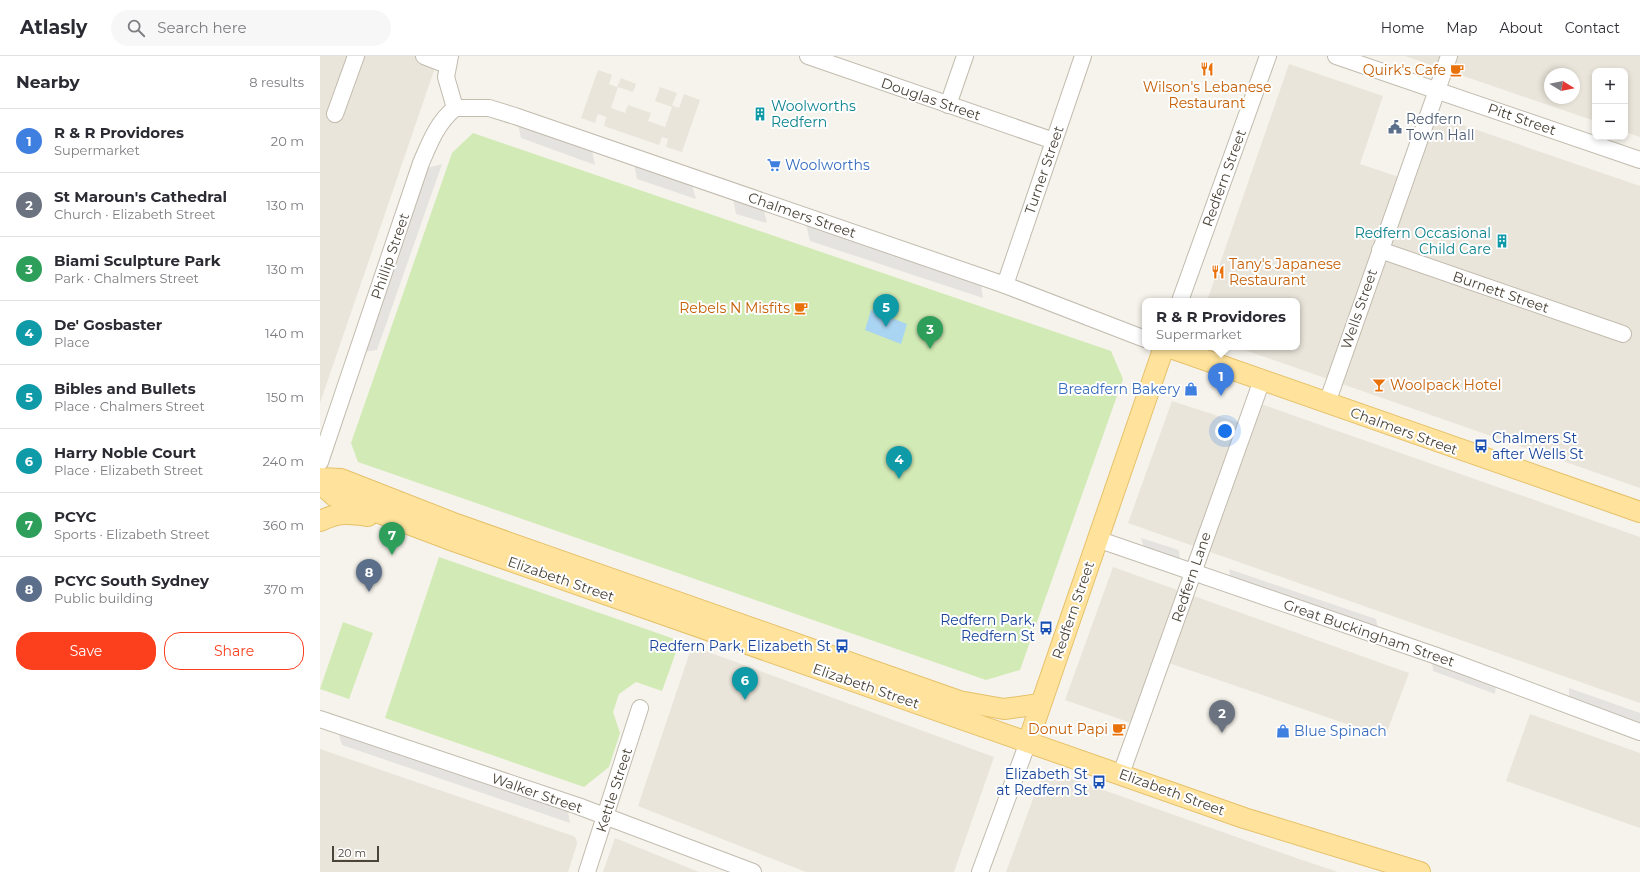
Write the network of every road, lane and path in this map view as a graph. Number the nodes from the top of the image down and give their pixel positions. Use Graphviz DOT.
graph roads {
  1 [pos="356,56"];
  2 [pos="424,56"];
  3 [pos="808,56"];
  4 [pos="965,56"];
  5 [pos="1083,56"];
  6 [pos="1268,56"];
  7 [pos="1336,56"];
  8 [pos="1448,56"];
  9 [pos="449,60"];
  10 [pos="1436,90"];
  11 [pos="948,105"];
  12 [pos="455,108"];
  13 [pos="335,114"];
  14 [pos="1054,142"];
  15 [pos="1640,160"];
  16 [pos="1380,250"];
  17 [pos="1005,285"];
  18 [pos="1181,298"];
  19 [pos="1623,334"];
  20 [pos="1142,338"];
  21 [pos="1163,350"];
  22 [pos="1177,350"];
  23 [pos="1262,380"];
  24 [pos="1327,403"];
  25 [pos="320,462"];
  26 [pos="320,478"];
  27 [pos="320,483"];
  28 [pos="1640,512"];
  29 [pos="394,518"];
  30 [pos="320,521"];
  31 [pos="1097,539"];
  32 [pos="1193,572"];
  33 [pos="1040,704"];
  34 [pos="640,708"];
  35 [pos="320,719"];
  36 [pos="1640,732"];
  37 [pos="1028,742"];
  38 [pos="1121,774"];
  39 [pos="606,817"];
  40 [pos="587,872"];
  41 [pos="753,872"];
  42 [pos="980,872"];
  43 [pos="1420,872"];
  1 -- 13 [label="street"];
  2 -- 9 [label="street"];
  3 -- 11 [label="street, Douglas Street"];
  4 -- 11 [label="street"];
  5 -- 14 [label="street, Turner Street"];
  6 -- 18 [label="street, Redfern Street"];
  7 -- 10 [label="street, Pitt Street"];
  8 -- 10 [label="street, Wells Street"];
  9 -- 12 [label="street"];
  10 -- 15 [label="street, Pitt Street"];
  10 -- 16 [label="street, Wells Street"];
  11 -- 14 [label="street, Douglas Street"];
  12 -- 17 [label="street, Chalmers Street"];
  12 -- 25 [label="street, Phillip Street"];
  14 -- 17 [label="street, Turner Street"];
  16 -- 19 [label="street, Burnett Street"];
  16 -- 24 [label="street, Wells Street"];
  17 -- 20 [label="street, Chalmers Street"];
  21 -- 31 [label="main road, Redfern Street"];
  22 -- 23 [label="main road, Chalmers Street"];
  23 -- 24 [label="main road, Chalmers Street"];
  23 -- 32 [label="street, Redfern Lane"];
  24 -- 28 [label="main road, Chalmers Street"];
  26 -- 33 [label="main road, Elizabeth Street"];
  27 -- 29 [label="main road, Elizabeth Street"];
  29 -- 30 [label="main road"];
  29 -- 37 [label="main road, Elizabeth Street"];
  31 -- 32 [label="street, Great Buckingham Street"];
  31 -- 33 [label="main road, Redfern Street"];
  32 -- 36 [label="street, Great Buckingham Street"];
  32 -- 38 [label="street, Redfern Lane"];
  33 -- 37 [label="main road, Redfern Street"];
  34 -- 39 [label="street, Kettle Street"];
  35 -- 39 [label="street, Walker Street"];
  37 -- 38 [label="main road, Elizabeth Street"];
  37 -- 42 [label="street, Redfern Street"];
  38 -- 43 [label="main road, Elizabeth Street"];
  39 -- 40 [label="street, Kettle Street"];
  39 -- 41 [label="street, Walker Street"];
}
